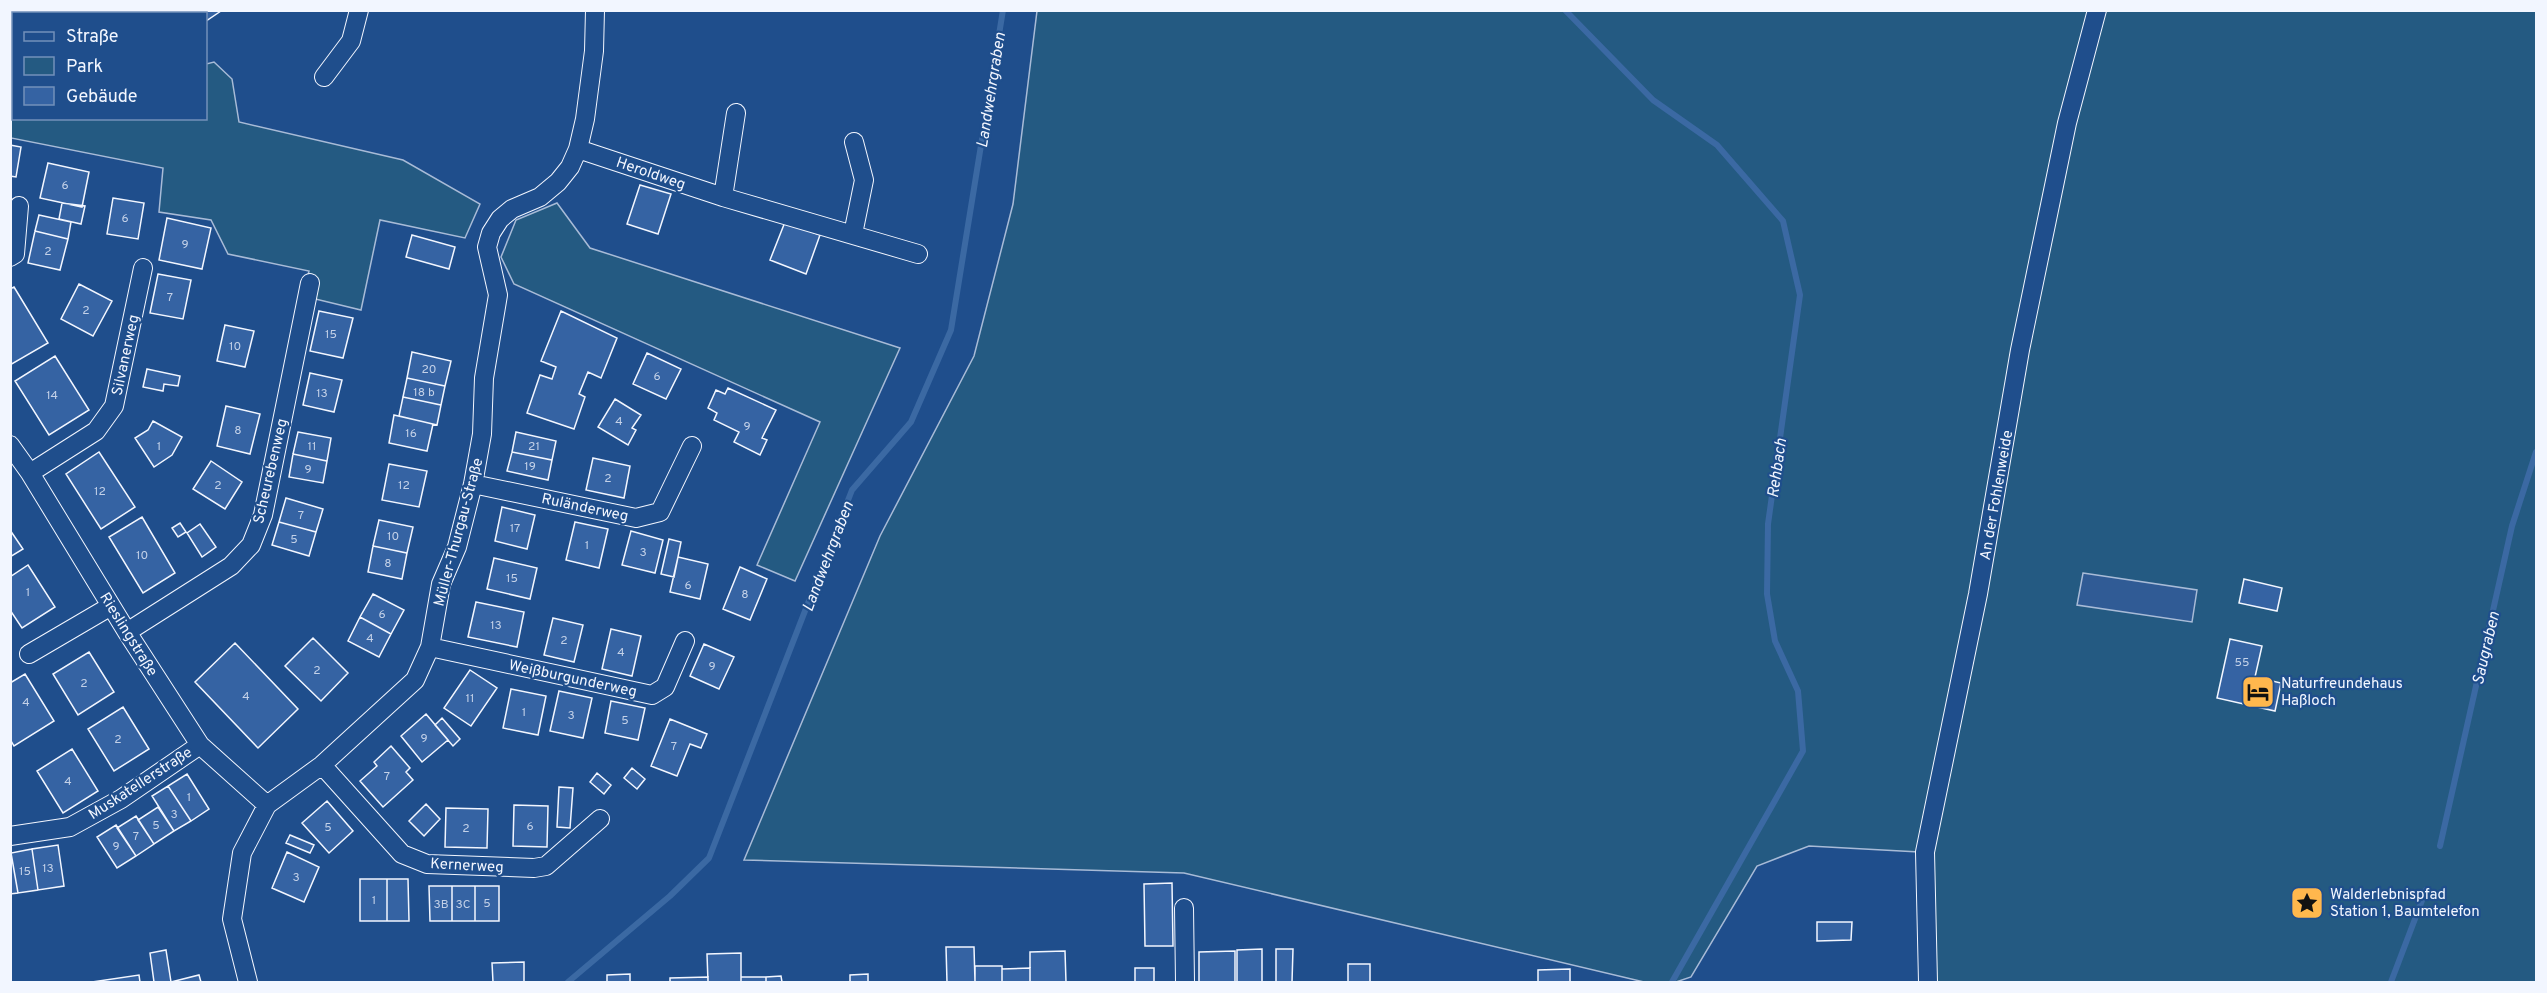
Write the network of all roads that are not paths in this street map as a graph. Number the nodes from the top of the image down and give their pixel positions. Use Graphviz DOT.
graph roads {
  1 [pos="359,10"];
  2 [pos="595,10"];
  3 [pos="2097,10"];
  4 [pos="324,77"];
  5 [pos="736,113"];
  6 [pos="854,142"];
  7 [pos="578,149"];
  8 [pos="723,197"];
  9 [pos="19,206"];
  10 [pos="853,234"];
  11 [pos="918,254"];
  12 [pos="10,257"];
  13 [pos="143,268"];
  14 [pos="310,283"];
  15 [pos="10,445"];
  16 [pos="692,446"];
  17 [pos="21,468"];
  18 [pos="473,484"];
  19 [pos="111,606"];
  20 [pos="127,632"];
  21 [pos="686,641"];
  22 [pos="430,648"];
  23 [pos="29,654"];
  24 [pos="200,745"];
  25 [pos="322,765"];
  26 [pos="267,805"];
  27 [pos="600,819"];
  28 [pos="10,836"];
  29 [pos="1184,908"];
  30 [pos="248,982"];
  31 [pos="1185,982"];
  32 [pos="1928,982"];
  1 -- 4 [label="street"];
  2 -- 7 [label="street, Müller-Thurgau-Straße"];
  3 -- 32 [label="street, An der Fohlenweide"];
  5 -- 8 [label="street"];
  6 -- 10 [label="street"];
  7 -- 8 [label="street, Heroldweg"];
  7 -- 18 [label="street, Müller-Thurgau-Straße"];
  8 -- 10 [label="street, Heroldweg"];
  9 -- 12 [label="street"];
  10 -- 11 [label="street, Heroldweg"];
  13 -- 17 [label="street, Silvanerweg"];
  14 -- 20 [label="street, Scheurebenweg"];
  15 -- 17 [label="street, Rieslingstraße"];
  16 -- 18 [label="street, Ruländerweg"];
  17 -- 19 [label="street, Rieslingstraße"];
  18 -- 22 [label="street, Müller-Thurgau-Straße"];
  19 -- 20 [label="street, Rieslingstraße"];
  19 -- 23 [label="street"];
  20 -- 24 [label="street, Rieslingstraße"];
  21 -- 22 [label="street, Weißburgunderweg"];
  22 -- 25 [label="street, Müller-Thurgau-Straße"];
  24 -- 26 [label="street, Rieslingstraße"];
  24 -- 28 [label="street, Muskatellerstraße"];
  25 -- 26 [label="street, Müller-Thurgau-Straße"];
  25 -- 27 [label="street, Kernerweg"];
  26 -- 30 [label="street, Müller-Thurgau-Straße"];
  29 -- 31 [label="street"];
}
